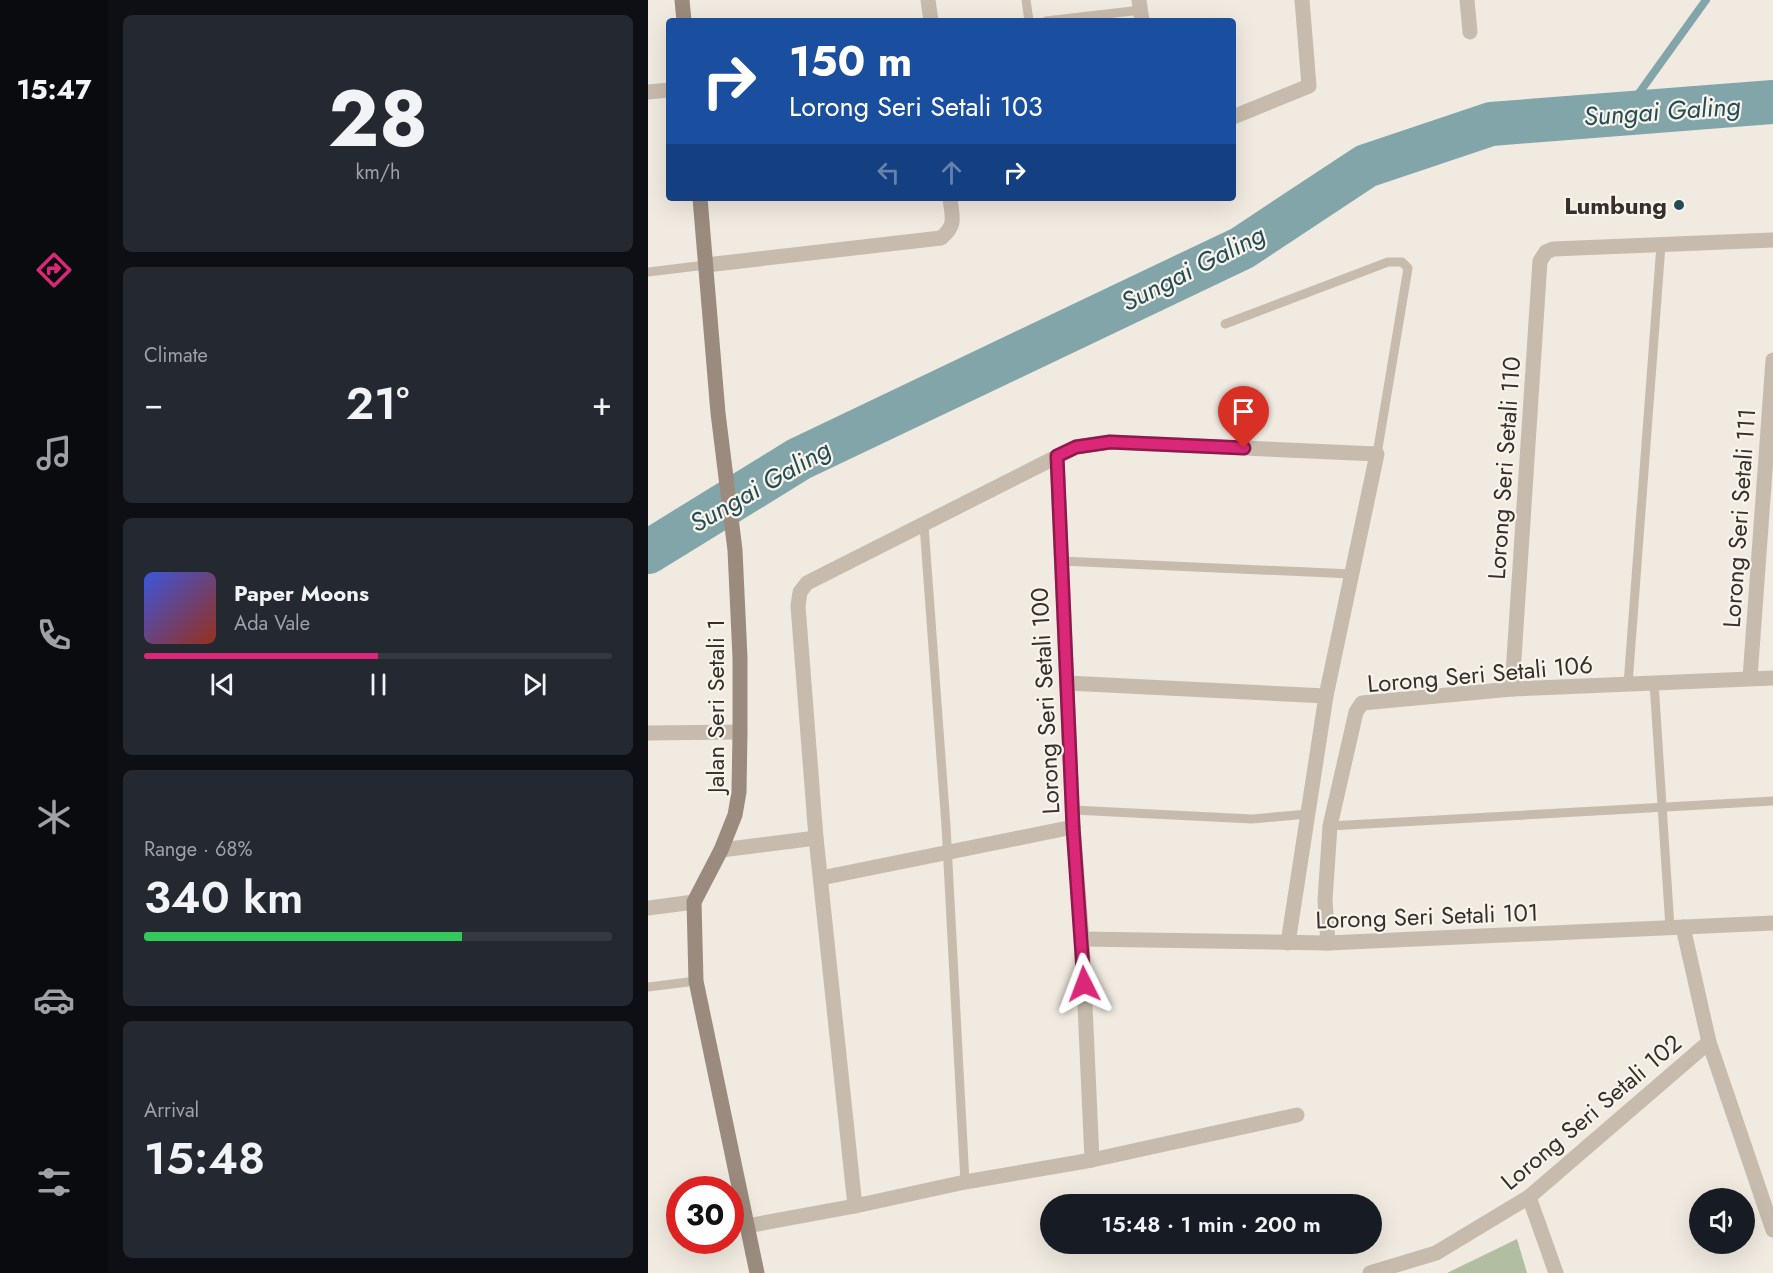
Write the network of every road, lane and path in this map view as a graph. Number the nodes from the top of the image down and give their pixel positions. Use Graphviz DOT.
graph roads {
  1 [pos="682,0"];
  2 [pos="928,0"];
  3 [pos="1026,0"];
  4 [pos="1302,0"];
  5 [pos="1467,0"];
  6 [pos="1140,10"];
  7 [pos="684,18"];
  8 [pos="931,18"];
  9 [pos="1029,18"];
  10 [pos="1072,18"];
  11 [pos="1470,32"];
  12 [pos="666,90"];
  13 [pos="648,92"];
  14 [pos="1236,116"];
  15 [pos="700,201"];
  16 [pos="950,201"];
  17 [pos="1773,240"];
  18 [pos="1661,244"];
  19 [pos="706,266"];
  20 [pos="648,272"];
  21 [pos="1225,324"];
  22 [pos="1773,360"];
  23 [pos="1377,454"];
  24 [pos="1057,456"];
  25 [pos="924,525"];
  26 [pos="1061,561"];
  27 [pos="1352,574"];
  28 [pos="1750,678"];
  29 [pos="1773,678"];
  30 [pos="1654,682"];
  31 [pos="1067,683"];
  32 [pos="1628,684"];
  33 [pos="1512,689"];
  34 [pos="1326,696"];
  35 [pos="740,732"];
  36 [pos="648,733"];
  37 [pos="1773,801"];
  38 [pos="1662,806"];
  39 [pos="1072,810"];
  40 [pos="1308,814"];
  41 [pos="1330,826"];
  42 [pos="1073,827"];
  43 [pos="816,838"];
  44 [pos="721,850"];
  45 [pos="946,851"];
  46 [pos="821,878"];
  47 [pos="694,902"];
  48 [pos="648,908"];
  49 [pos="1773,923"];
  50 [pos="1676,928"];
  51 [pos="1082,939"];
  52 [pos="1288,943"];
  53 [pos="1328,943"];
  54 [pos="696,981"];
  55 [pos="648,987"];
  56 [pos="1709,1042"];
  57 [pos="1297,1115"];
  58 [pos="1092,1160"];
  59 [pos="965,1182"];
  60 [pos="1529,1197"];
  61 [pos="855,1206"];
  62 [pos="747,1226"];
  63 [pos="1773,1230"];
  64 [pos="757,1273"];
  65 [pos="1370,1273"];
  66 [pos="1556,1273"];
  1 -- 7 [label="street"];
  2 -- 8 [label="street"];
  3 -- 9 [label="lane"];
  4 -- 14 [label="street"];
  5 -- 11 [label="street"];
  6 -- 10 [label="lane"];
  12 -- 13 [label="street"];
  15 -- 19 [label="street, Jalan Seri Setali 1"];
  16 -- 19 [label="street"];
  17 -- 18 [label="street"];
  18 -- 32 [label="lane"];
  18 -- 33 [label="street, Lorong Seri Setali 110"];
  19 -- 20 [label="lane"];
  19 -- 35 [label="street, Jalan Seri Setali 1"];
  21 -- 23 [label="lane"];
  22 -- 28 [label="street, Lorong Seri Setali 111"];
  23 -- 24 [label="street"];
  23 -- 27 [label="street"];
  24 -- 25 [label="street"];
  24 -- 26 [label="street, Lorong Seri Setali 100"];
  25 -- 43 [label="street"];
  25 -- 45 [label="lane"];
  26 -- 27 [label="lane"];
  26 -- 31 [label="street, Lorong Seri Setali 100"];
  27 -- 34 [label="street"];
  28 -- 29 [label="street, Lorong Seri Setali 106"];
  28 -- 30 [label="street, Lorong Seri Setali 106"];
  30 -- 32 [label="street, Lorong Seri Setali 106"];
  30 -- 38 [label="lane"];
  31 -- 34 [label="street"];
  31 -- 39 [label="street, Lorong Seri Setali 100"];
  32 -- 33 [label="street, Lorong Seri Setali 106"];
  33 -- 41 [label="street, Lorong Seri Setali 106"];
  34 -- 40 [label="street"];
  35 -- 36 [label="street"];
  35 -- 44 [label="street, Jalan Seri Setali 1"];
  37 -- 38 [label="lane"];
  38 -- 41 [label="lane"];
  38 -- 50 [label="lane"];
  39 -- 40 [label="lane"];
  39 -- 42 [label="street, Lorong Seri Setali 100"];
  40 -- 52 [label="street"];
  41 -- 53 [label="street, Lorong Seri Setali 106"];
  42 -- 45 [label="street"];
  42 -- 51 [label="street, Lorong Seri Setali 100"];
  43 -- 44 [label="street"];
  43 -- 46 [label="street"];
  44 -- 47 [label="street, Jalan Seri Setali 1"];
  45 -- 46 [label="street"];
  45 -- 59 [label="lane"];
  46 -- 61 [label="street"];
  47 -- 48 [label="street"];
  47 -- 54 [label="street, Jalan Seri Setali 1"];
  49 -- 50 [label="street, Lorong Seri Setali 101"];
  50 -- 53 [label="street, Lorong Seri Setali 101"];
  50 -- 56 [label="street"];
  51 -- 52 [label="street, Lorong Seri Setali 101"];
  51 -- 58 [label="street, Lorong Seri Setali 100"];
  52 -- 53 [label="street, Lorong Seri Setali 101"];
  54 -- 55 [label="lane"];
  54 -- 62 [label="street, Jalan Seri Setali 1"];
  56 -- 60 [label="street, Lorong Seri Setali 102"];
  56 -- 63 [label="street"];
  57 -- 58 [label="street"];
  58 -- 59 [label="street"];
  59 -- 61 [label="street"];
  60 -- 65 [label="street, Lorong Seri Setali 102"];
  60 -- 66 [label="street"];
  61 -- 62 [label="street"];
  62 -- 64 [label="street, Jalan Seri Setali 1"];
}
